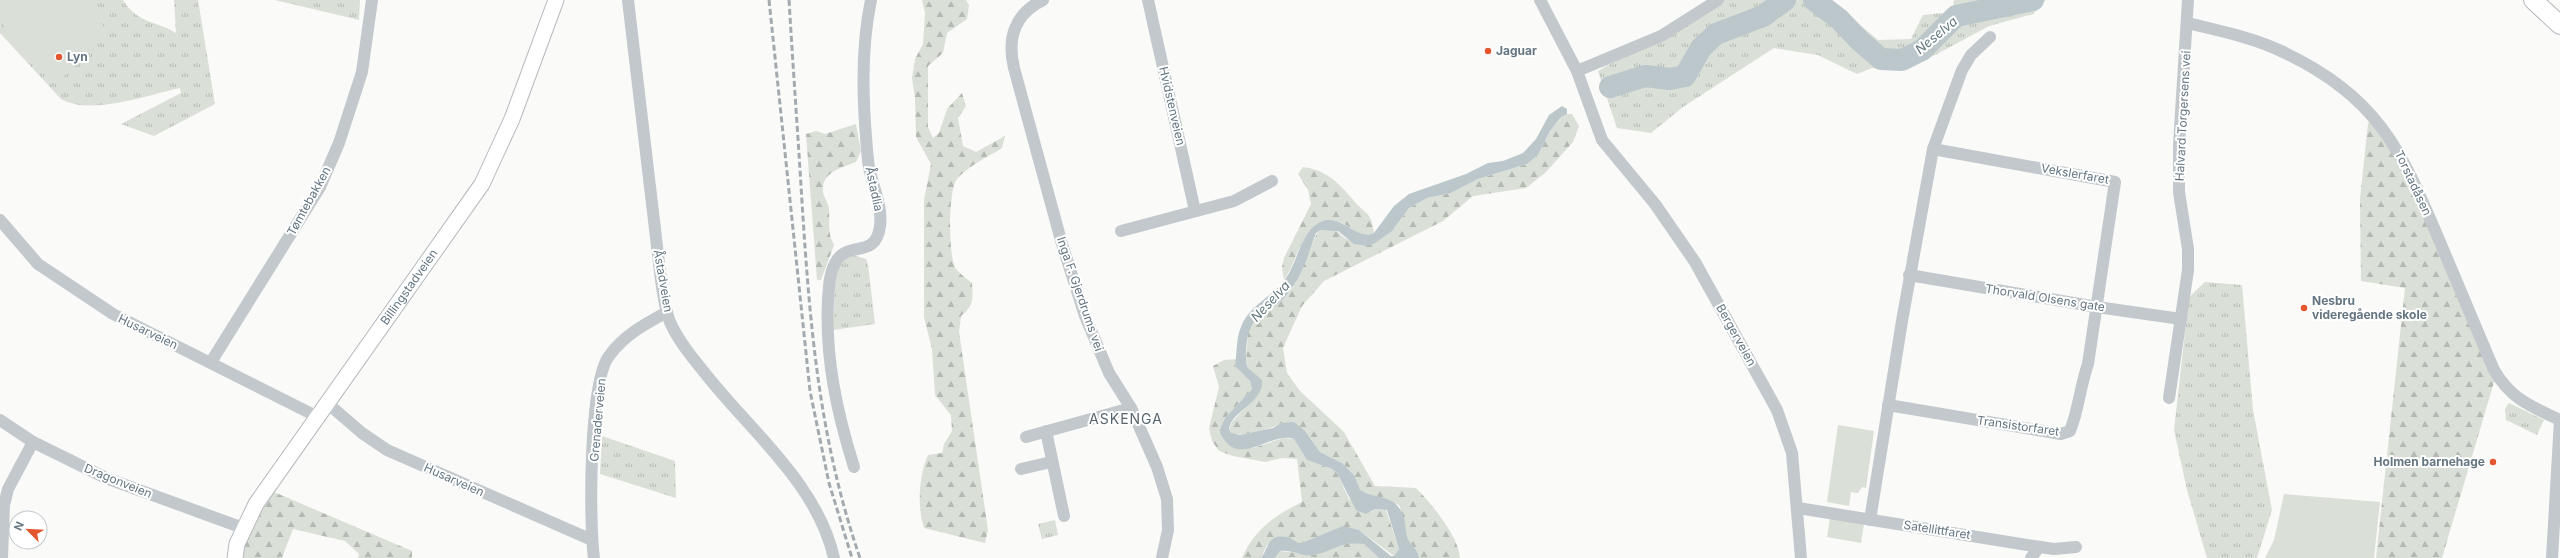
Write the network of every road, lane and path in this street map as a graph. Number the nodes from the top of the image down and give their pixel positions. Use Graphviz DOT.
graph roads {
  1 [pos="372,0"];
  2 [pos="556,0"];
  3 [pos="628,0"];
  4 [pos="871,0"];
  5 [pos="1043,0"];
  6 [pos="1148,0"];
  7 [pos="1540,0"];
  8 [pos="1718,0"];
  9 [pos="2188,0"];
  10 [pos="2533,0"];
  11 [pos="2188,23"];
  12 [pos="2560,25"];
  13 [pos="1990,37"];
  14 [pos="1579,75"];
  15 [pos="1933,149"];
  16 [pos="1272,181"];
  17 [pos="1196,211"];
  18 [pos="0,220"];
  19 [pos="1121,231"];
  20 [pos="1910,276"];
  21 [pos="2097,307"];
  22 [pos="667,312"];
  23 [pos="2181,318"];
  24 [pos="211,362"];
  25 [pos="2169,398"];
  26 [pos="326,402"];
  27 [pos="1888,405"];
  28 [pos="1132,408"];
  29 [pos="316,416"];
  30 [pos="0,420"];
  31 [pos="2560,420"];
  32 [pos="1046,431"];
  33 [pos="1026,437"];
  34 [pos="33,442"];
  35 [pos="1051,462"];
  36 [pos="854,467"];
  37 [pos="1021,469"];
  38 [pos="2,505"];
  39 [pos="1798,508"];
  40 [pos="1064,516"];
  41 [pos="1870,520"];
  42 [pos="243,528"];
  43 [pos="592,540"];
  44 [pos="2039,547"];
  45 [pos="2076,547"];
  46 [pos="2,558"];
  47 [pos="235,558"];
  48 [pos="594,558"];
  49 [pos="834,558"];
  50 [pos="1162,558"];
  51 [pos="1801,558"];
  52 [pos="2031,558"];
  53 [pos="2552,558"];
  1 -- 24 [label="street, Tømtebakken"];
  2 -- 26 [label="main road, Billingstadveien"];
  3 -- 22 [label="street, Åstadveien"];
  4 -- 36 [label="street, Åstadlia"];
  5 -- 28 [label="street, Inga F. Gjerdrums vei"];
  6 -- 17 [label="street, Hvidstenveien"];
  7 -- 14 [label="street"];
  8 -- 14 [label="street"];
  9 -- 11 [label="street, Halvard Torgersens vei"];
  10 -- 12 [label="highway"];
  11 -- 23 [label="street, Halvard Torgersens vei"];
  11 -- 31 [label="street, Torstadåsen"];
  13 -- 15 [label="street"];
  14 -- 39 [label="street, Bergerveien"];
  15 -- 20 [label="street"];
  15 -- 21 [label="street, Vekslerfaret"];
  16 -- 17 [label="street"];
  17 -- 19 [label="street"];
  18 -- 24 [label="street, Husarveien"];
  20 -- 21 [label="street, Thorvald Olsens gate"];
  20 -- 27 [label="street"];
  21 -- 23 [label="street, Thorvald Olsens gate"];
  21 -- 27 [label="street, Transistorfaret"];
  22 -- 43 [label="street, Grenaderveien"];
  22 -- 49 [label="street, Åstadveien"];
  23 -- 25 [label="street, Halvard Torgersens vei"];
  24 -- 29 [label="street, Husarveien"];
  26 -- 29 [label="main road, Billingstadveien"];
  26 -- 43 [label="street, Husarveien"];
  27 -- 41 [label="street"];
  28 -- 32 [label="street"];
  28 -- 50 [label="street, Inga F. Gjerdrums vei"];
  29 -- 42 [label="main road, Billingstadveien"];
  30 -- 34 [label="street, Dragonveien"];
  31 -- 53 [label="street"];
  32 -- 33 [label="street"];
  32 -- 35 [label="street"];
  34 -- 38 [label="street"];
  34 -- 42 [label="street, Dragonveien"];
  35 -- 37 [label="street"];
  35 -- 40 [label="street"];
  38 -- 46 [label="street"];
  39 -- 41 [label="street, Satellittfaret"];
  39 -- 51 [label="street, Bergerveien"];
  41 -- 44 [label="street, Satellittfaret"];
  42 -- 47 [label="main road, Billingstadveien"];
  43 -- 48 [label="street, Grenaderveien"];
  44 -- 45 [label="street, Satellittfaret"];
  44 -- 52 [label="street"];
}
